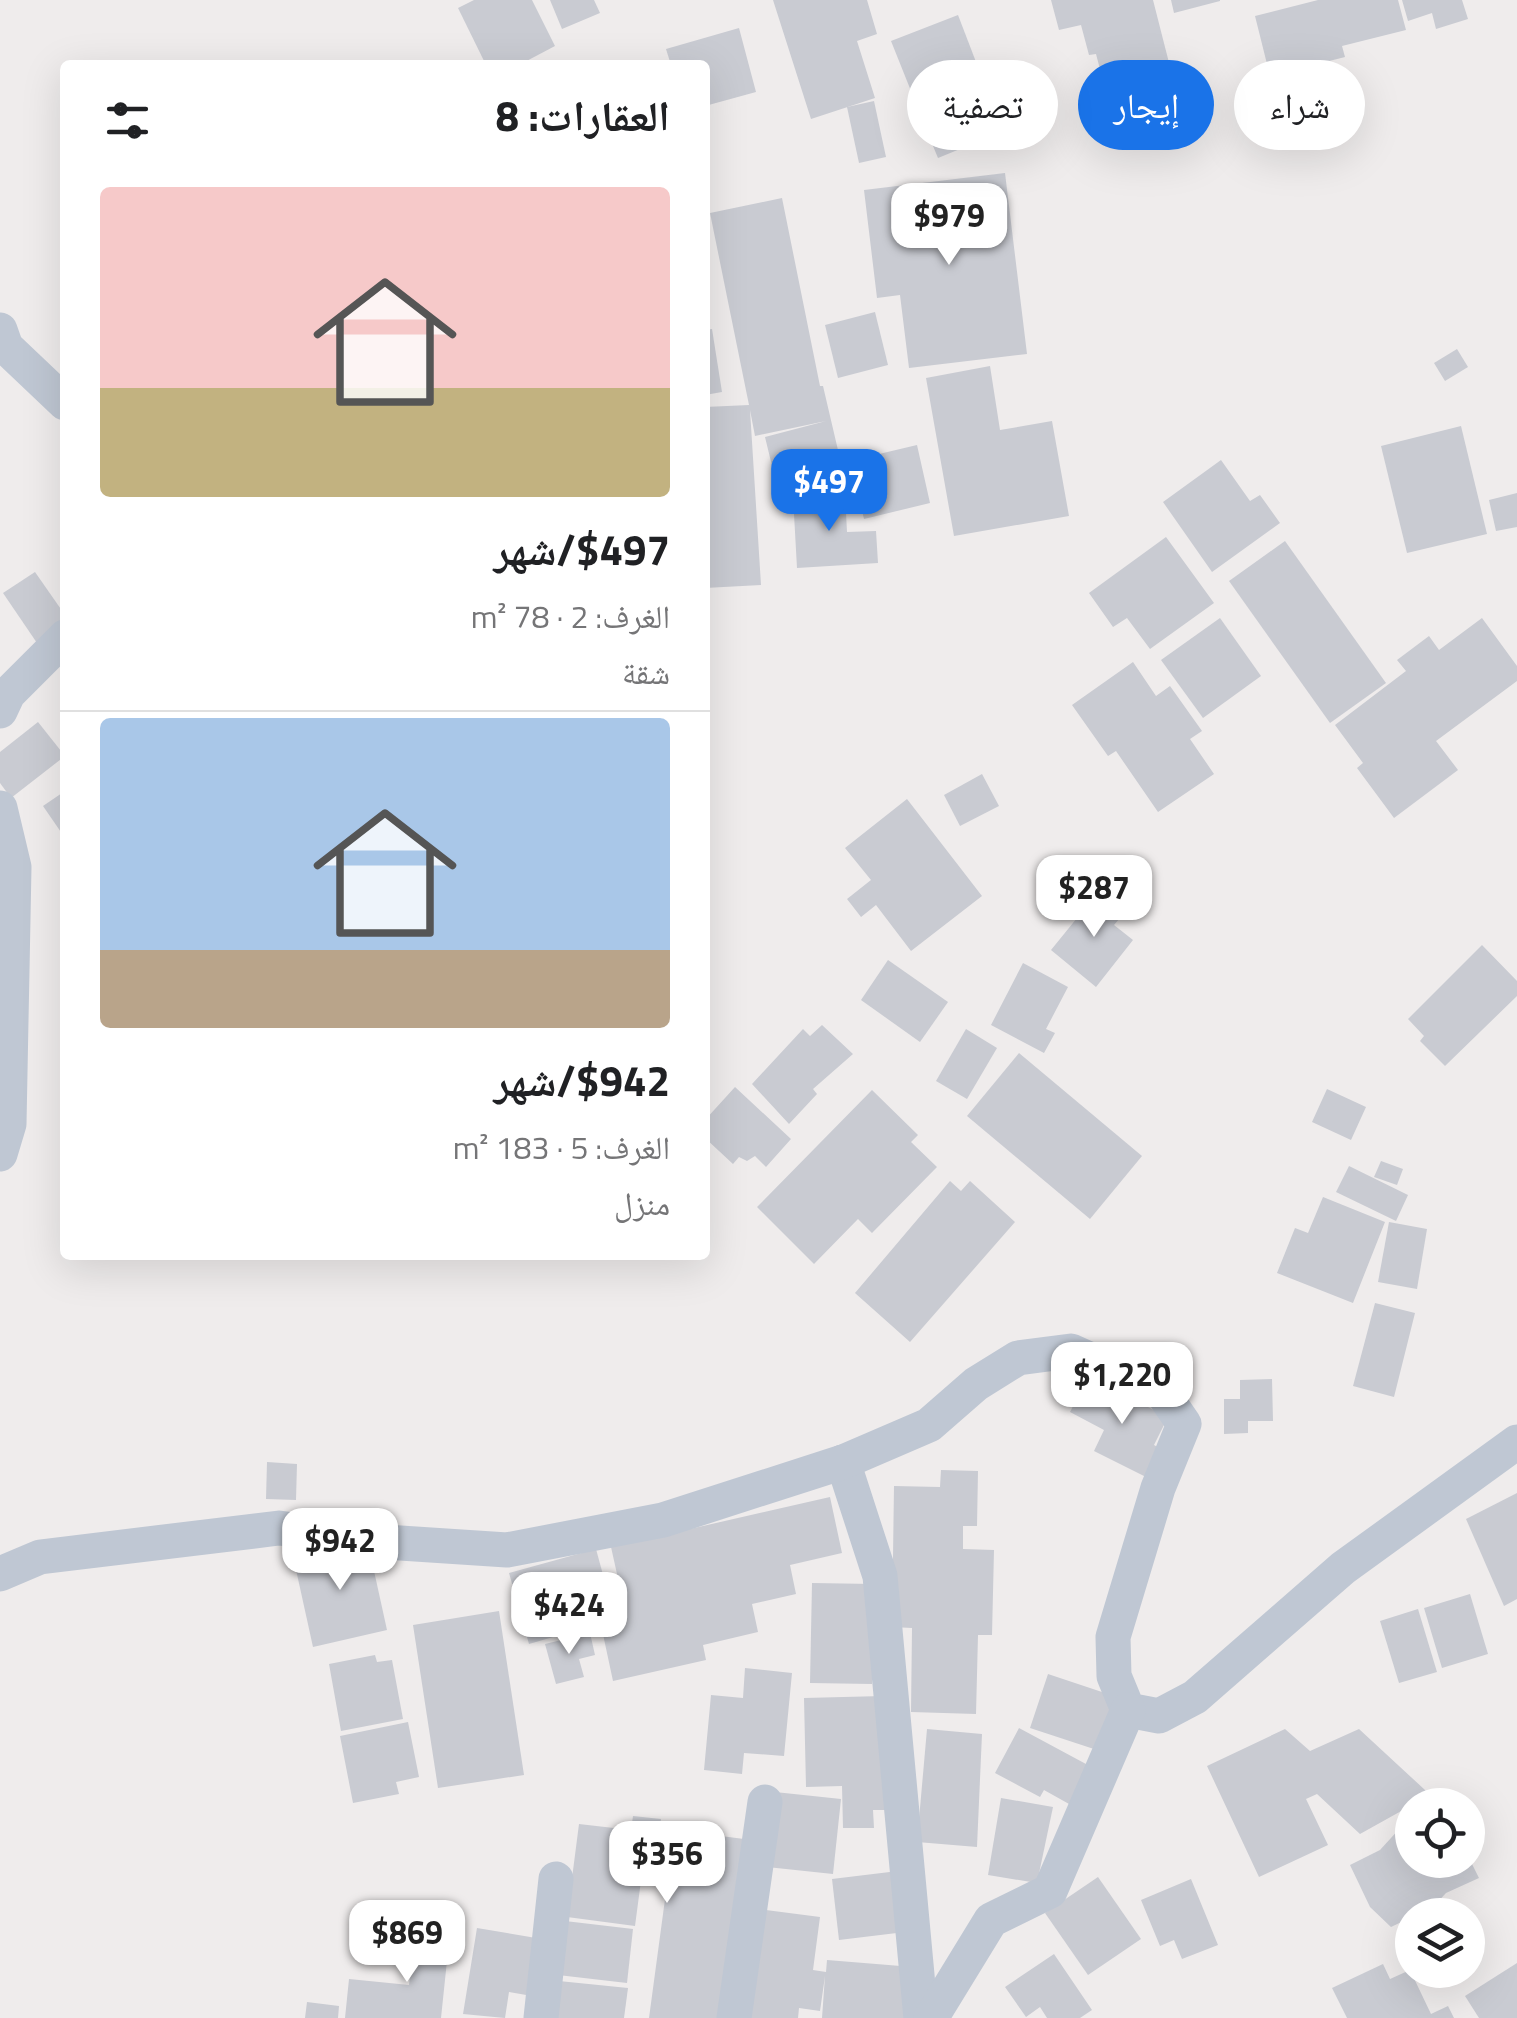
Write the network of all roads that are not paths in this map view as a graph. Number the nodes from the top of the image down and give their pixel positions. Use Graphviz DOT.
graph roads {
  1 [pos="0,330"];
  2 [pos="60,399"];
  3 [pos="60,642"];
  4 [pos="0,712"];
  5 [pos="0,808"];
  6 [pos="0,1154"];
  7 [pos="1517,1442"];
  8 [pos="843,1462"];
  9 [pos="0,1574"];
  10 [pos="1128,1710"];
  11 [pos="765,1802"];
  12 [pos="556,1879"];
  13 [pos="541,2018"];
  14 [pos="734,2018"];
  15 [pos="921,2018"];
  16 [pos="931,2018"];
  1 -- 2 [label="street"];
  3 -- 4 [label="street"];
  5 -- 6 [label="street"];
  7 -- 10 [label="street"];
  8 -- 9 [label="street"];
  8 -- 10 [label="street"];
  8 -- 15 [label="street"];
  10 -- 16 [label="street"];
  11 -- 14 [label="street"];
  12 -- 13 [label="street"];
}
